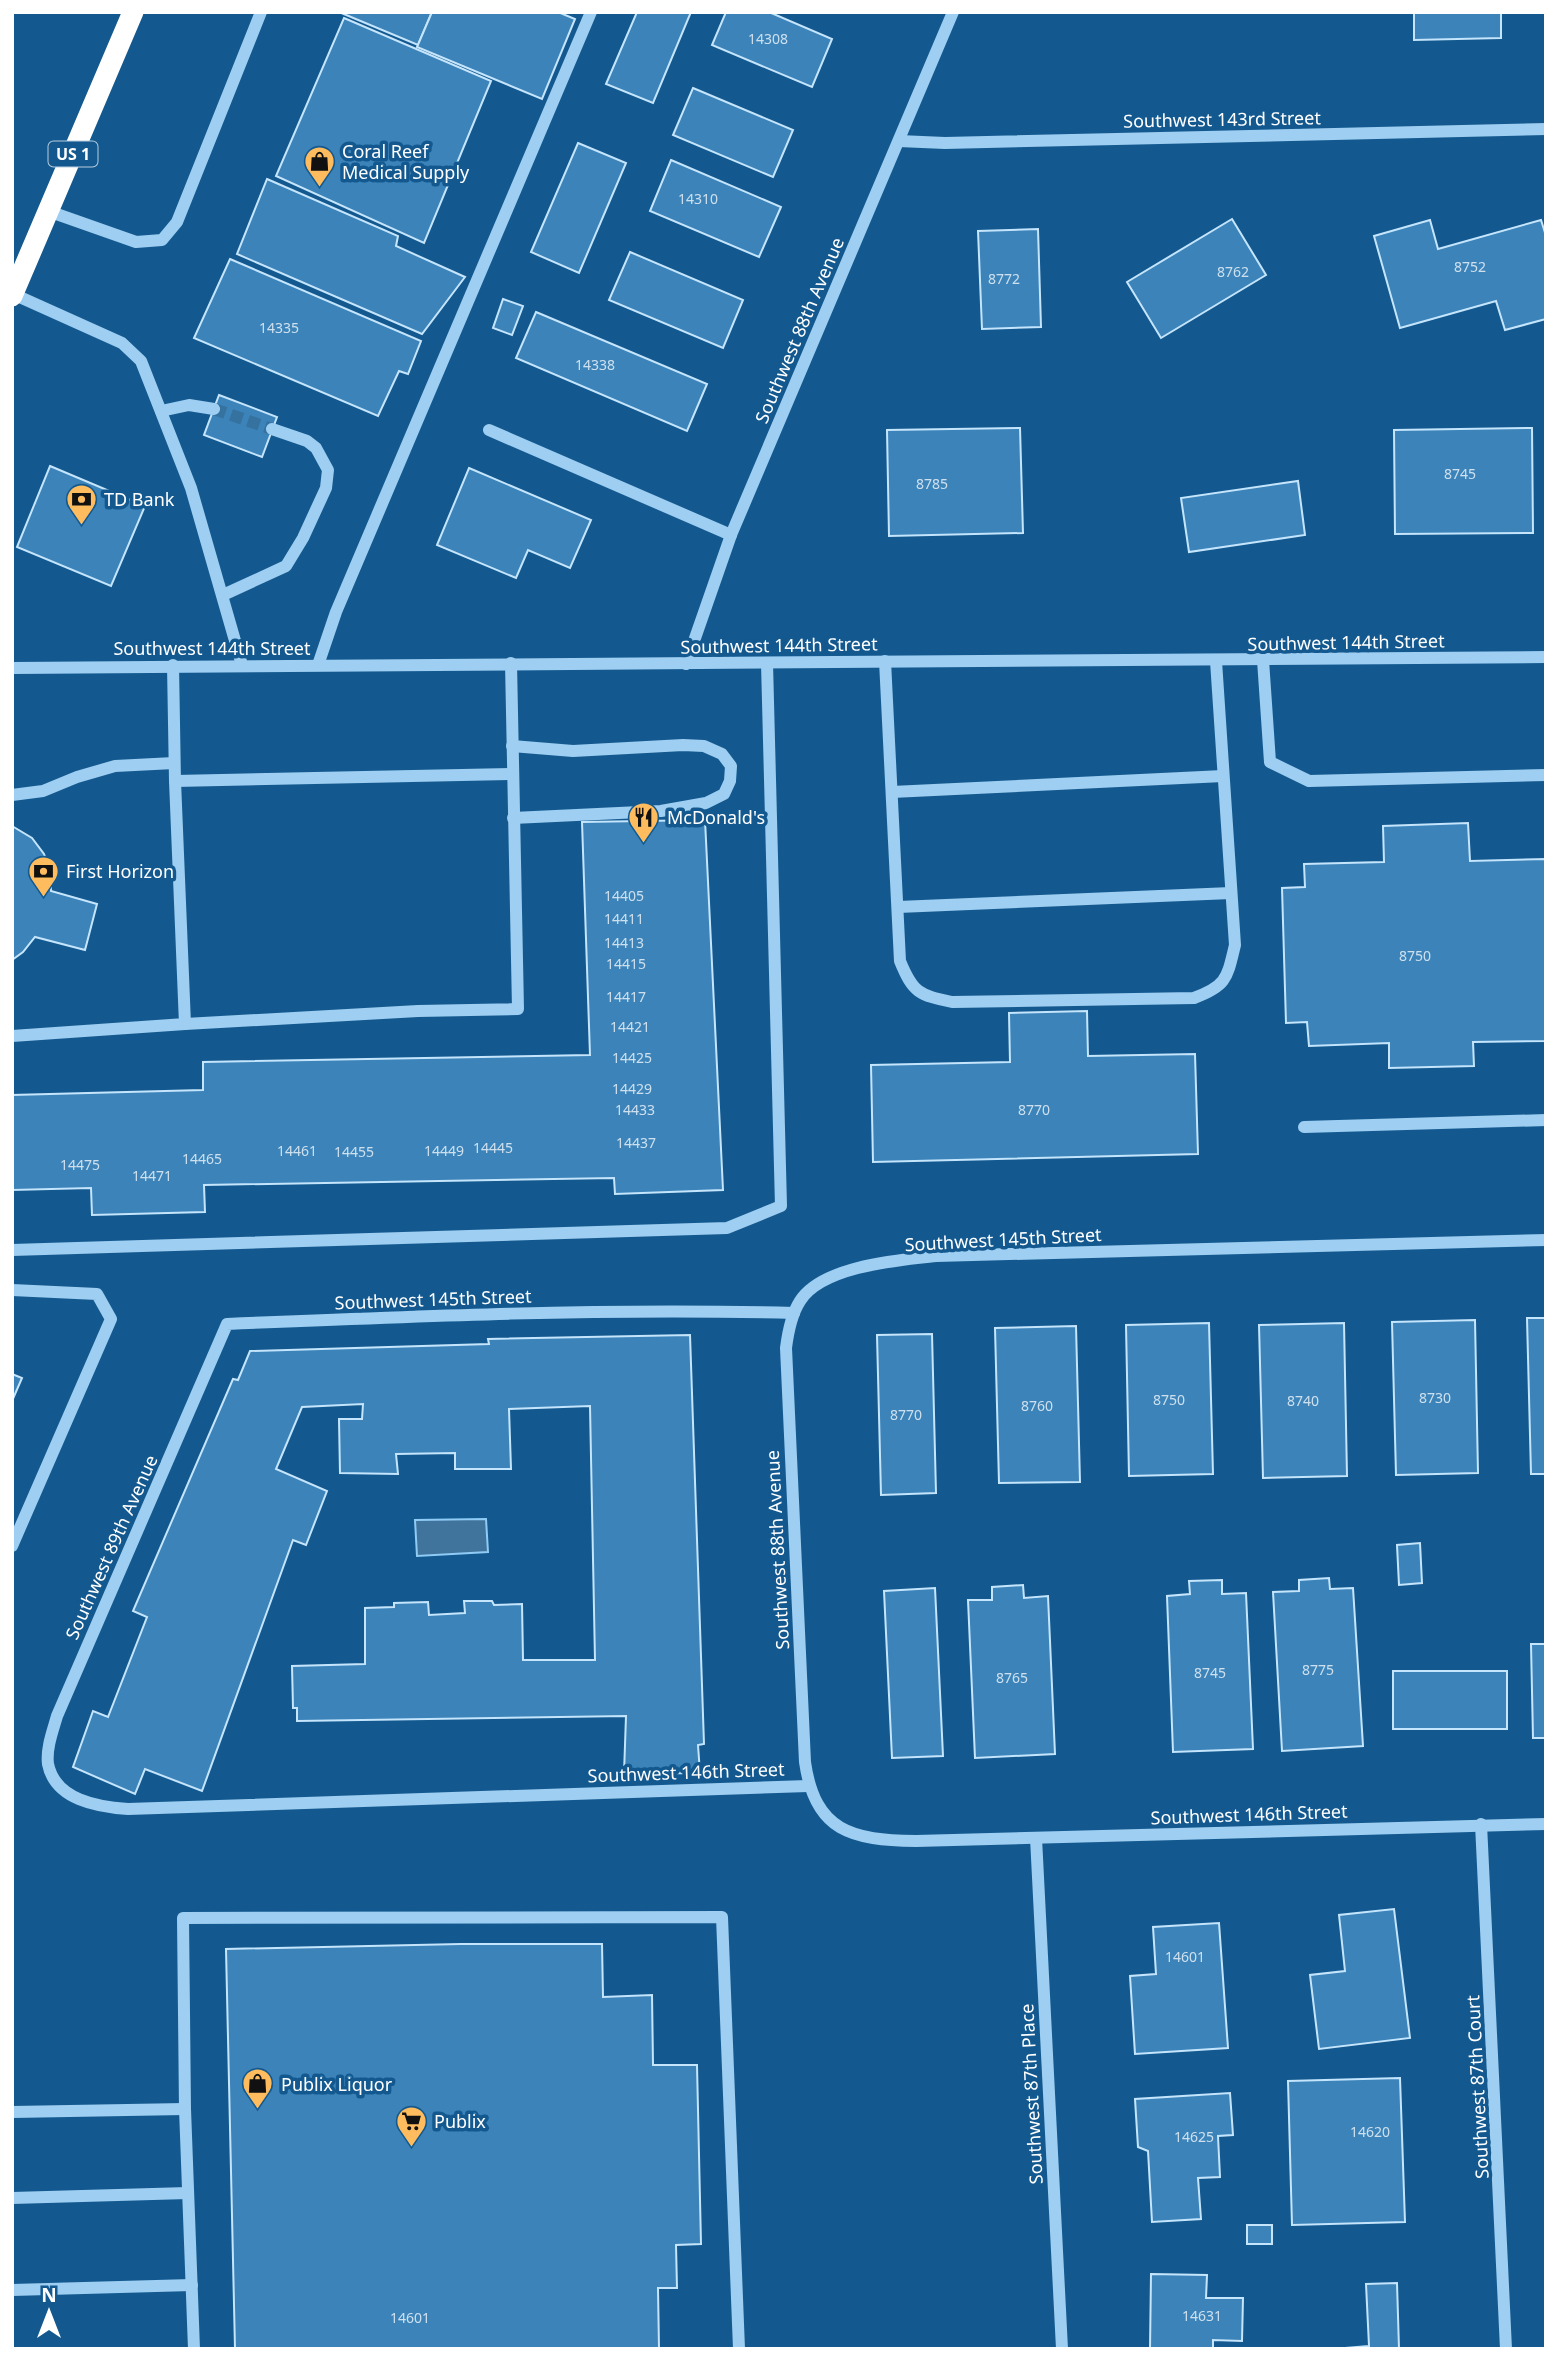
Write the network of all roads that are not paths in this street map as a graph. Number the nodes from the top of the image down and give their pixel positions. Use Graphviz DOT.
graph roads {
  1 [pos="133,12"];
  2 [pos="261,12"];
  3 [pos="591,12"];
  4 [pos="953,12"];
  5 [pos="1546,128"];
  6 [pos="899,141"];
  7 [pos="48,211"];
  8 [pos="13,295"];
  9 [pos="214,409"];
  10 [pos="161,411"];
  11 [pos="272,429"];
  12 [pos="489,430"];
  13 [pos="731,535"];
  14 [pos="223,595"];
  15 [pos="1546,657"];
  16 [pos="1263,660"];
  17 [pos="1216,661"];
  18 [pos="885,662"];
  19 [pos="510,663"];
  20 [pos="767,663"];
  21 [pos="685,664"];
  22 [pos="173,665"];
  23 [pos="242,665"];
  24 [pos="318,665"];
  25 [pos="12,668"];
  26 [pos="512,746"];
  27 [pos="174,762"];
  28 [pos="512,774"];
  29 [pos="1546,775"];
  30 [pos="1223,776"];
  31 [pos="175,781"];
  32 [pos="892,792"];
  33 [pos="12,795"];
  34 [pos="513,818"];
  35 [pos="1231,893"];
  36 [pos="898,907"];
  37 [pos="185,1024"];
  38 [pos="12,1036"];
  39 [pos="1546,1120"];
  40 [pos="1304,1127"];
  41 [pos="1546,1240"];
  42 [pos="12,1250"];
  43 [pos="12,1290"];
  44 [pos="794,1312"];
  45 [pos="228,1324"];
  46 [pos="12,1546"];
  47 [pos="808,1786"];
  48 [pos="60,1787"];
  49 [pos="1481,1824"];
  50 [pos="1546,1824"];
  51 [pos="1036,1838"];
  52 [pos="185,2109"];
  53 [pos="12,2112"];
  54 [pos="188,2193"];
  55 [pos="12,2198"];
  56 [pos="192,2285"];
  57 [pos="12,2290"];
  58 [pos="194,2349"];
  59 [pos="739,2349"];
  60 [pos="1062,2349"];
  61 [pos="1506,2349"];
  1 -- 7 [label="highway, US 1"];
  2 -- 7 [label="street"];
  3 -- 24 [label="street"];
  4 -- 6 [label="street, Southwest 88th Avenue"];
  5 -- 6 [label="street, Southwest 143rd Street"];
  6 -- 13 [label="street, Southwest 88th Avenue"];
  7 -- 8 [label="highway, US 1"];
  8 -- 10 [label="street"];
  9 -- 10 [label="street"];
  10 -- 14 [label="street"];
  11 -- 14 [label="street"];
  12 -- 13 [label="street"];
  13 -- 21 [label="street, Southwest 88th Avenue"];
  14 -- 23 [label="street"];
  15 -- 16 [label="street, Southwest 144th Street"];
  16 -- 17 [label="street, Southwest 144th Street"];
  16 -- 29 [label="street"];
  17 -- 18 [label="street, Southwest 144th Street"];
  17 -- 30 [label="street"];
  18 -- 20 [label="street, Southwest 144th Street"];
  18 -- 32 [label="street"];
  19 -- 21 [label="street, Southwest 144th Street"];
  19 -- 24 [label="street, Southwest 144th Street"];
  19 -- 26 [label="street"];
  20 -- 21 [label="street, Southwest 144th Street"];
  20 -- 42 [label="street"];
  22 -- 23 [label="street, Southwest 144th Street"];
  22 -- 25 [label="street, Southwest 144th Street"];
  22 -- 27 [label="street"];
  23 -- 24 [label="street, Southwest 144th Street"];
  26 -- 28 [label="street"];
  26 -- 34 [label="street"];
  27 -- 31 [label="street"];
  27 -- 33 [label="street"];
  28 -- 31 [label="street"];
  28 -- 34 [label="street"];
  30 -- 32 [label="street"];
  30 -- 35 [label="street"];
  31 -- 37 [label="street"];
  32 -- 36 [label="street"];
  34 -- 37 [label="street"];
  35 -- 36 [label="street"];
  35 -- 36 [label="street"];
  37 -- 38 [label="street"];
  39 -- 40 [label="street"];
  41 -- 44 [label="street, Southwest 145th Street"];
  43 -- 46 [label="street"];
  44 -- 45 [label="street, Southwest 145th Street"];
  44 -- 47 [label="street, Southwest 88th Avenue"];
  45 -- 48 [label="street, Southwest 89th Avenue"];
  47 -- 48 [label="street, Southwest 146th Street"];
  47 -- 51 [label="street, Southwest 146th Street"];
  49 -- 50 [label="street, Southwest 146th Street"];
  49 -- 51 [label="street, Southwest 146th Street"];
  49 -- 61 [label="street, Southwest 87th Court"];
  51 -- 60 [label="street, Southwest 87th Place"];
  52 -- 53 [label="street"];
  52 -- 54 [label="street"];
  52 -- 59 [label="street"];
  54 -- 55 [label="street"];
  54 -- 56 [label="street"];
  56 -- 57 [label="street"];
  56 -- 58 [label="street"];
}
